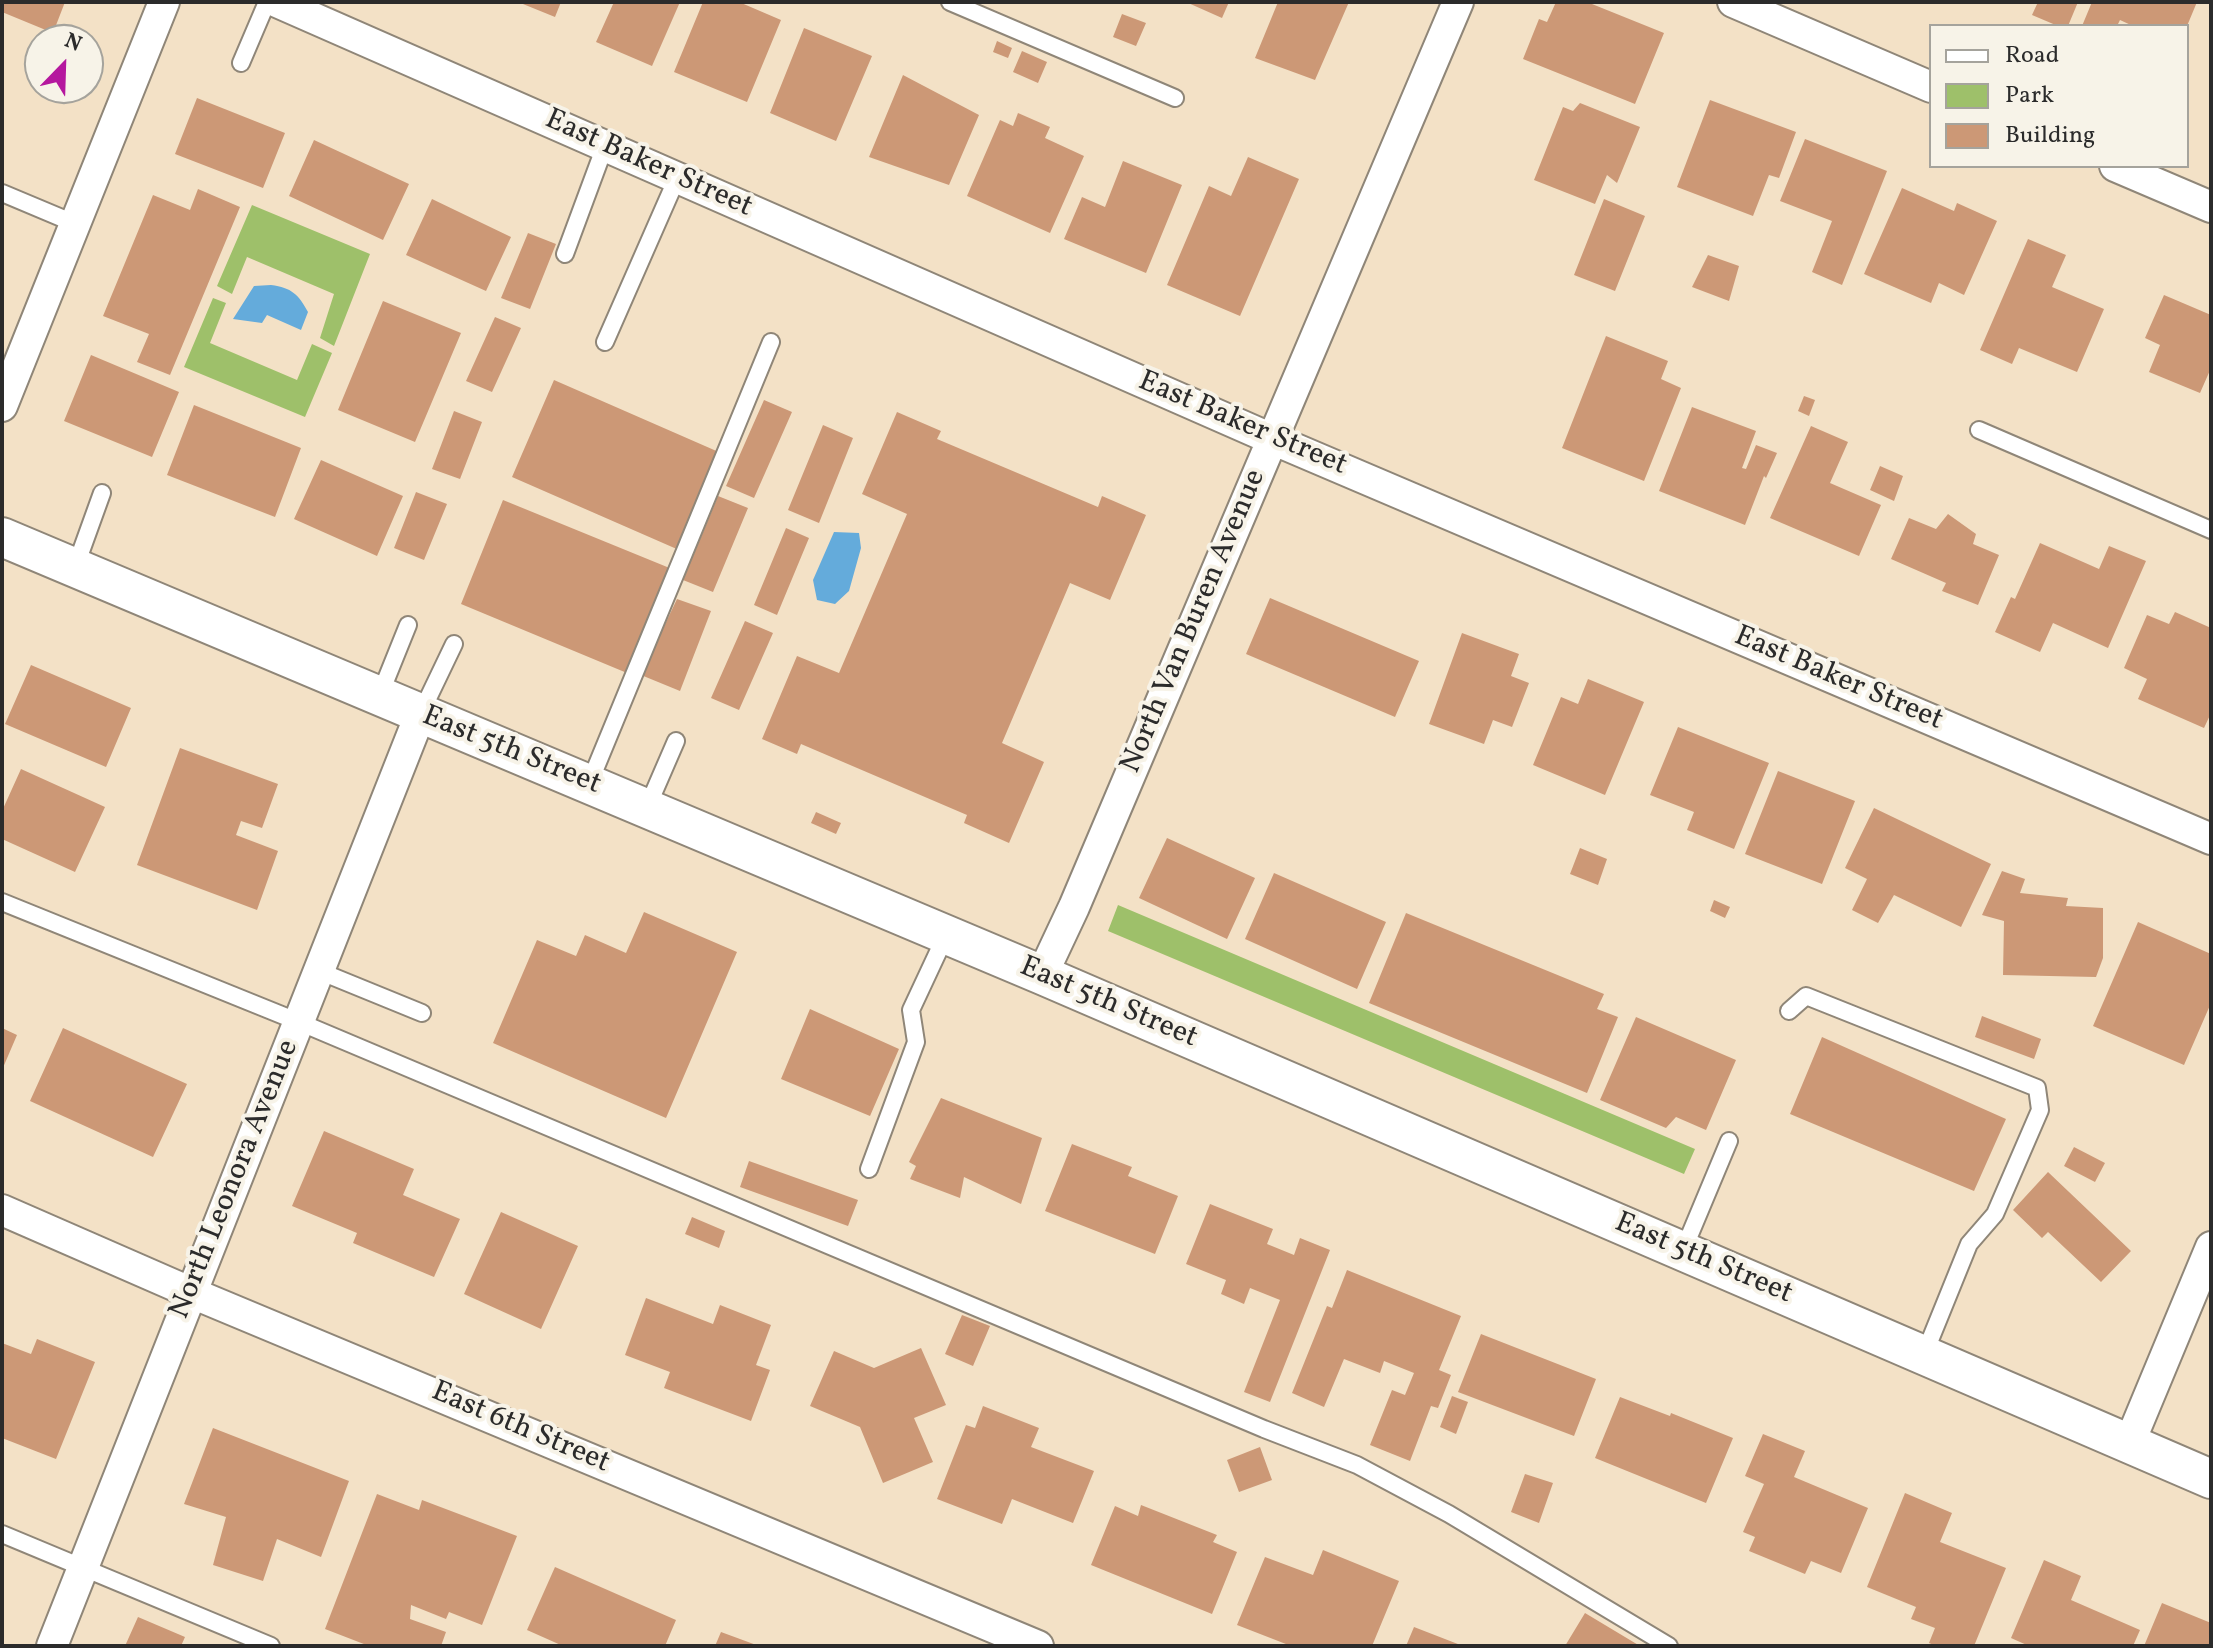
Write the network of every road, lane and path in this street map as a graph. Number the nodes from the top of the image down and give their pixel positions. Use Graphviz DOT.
graph roads {
  1 [pos="164,2"];
  2 [pos="267,2"];
  3 [pos="277,2"];
  4 [pos="950,2"];
  5 [pos="1458,2"];
  6 [pos="1733,2"];
  7 [pos="241,63"];
  8 [pos="1929,86"];
  9 [pos="1175,98"];
  10 [pos="605,146"];
  11 [pos="2120,168"];
  12 [pos="677,178"];
  13 [pos="2,193"];
  14 [pos="2211,207"];
  15 [pos="76,224"];
  16 [pos="565,254"];
  17 [pos="605,342"];
  18 [pos="771,342"];
  19 [pos="2,406"];
  20 [pos="1979,430"];
  21 [pos="1272,439"];
  22 [pos="102,493"];
  23 [pos="2211,530"];
  24 [pos="2,537"];
  25 [pos="75,568"];
  26 [pos="408,625"];
  27 [pos="454,644"];
  28 [pos="379,697"];
  29 [pos="420,715"];
  30 [pos="676,741"];
  31 [pos="589,784"];
  32 [pos="647,808"];
  33 [pos="2211,839"];
  34 [pos="2,902"];
  35 [pos="947,935"];
  36 [pos="319,971"];
  37 [pos="1042,975"];
  38 [pos="1789,1011"];
  39 [pos="422,1013"];
  40 [pos="299,1022"];
  41 [pos="1729,1141"];
  42 [pos="869,1169"];
  43 [pos="2,1210"];
  44 [pos="2211,1247"];
  45 [pos="1683,1251"];
  46 [pos="192,1293"];
  47 [pos="1924,1355"];
  48 [pos="2129,1444"];
  49 [pos="2211,1479"];
  50 [pos="2,1534"];
  51 [pos="82,1569"];
  52 [pos="52,1646"];
  53 [pos="271,1646"];
  54 [pos="1038,1646"];
  55 [pos="1669,1646"];
  1 -- 15 [label="street"];
  2 -- 7 [label="lane"];
  3 -- 10 [label="street, East Baker Street"];
  4 -- 9 [label="lane"];
  5 -- 21 [label="street, North Van Buren Avenue"];
  6 -- 8 [label="street"];
  10 -- 12 [label="street, East Baker Street"];
  10 -- 16 [label="lane"];
  11 -- 14 [label="street"];
  12 -- 17 [label="lane"];
  12 -- 21 [label="street, East Baker Street"];
  13 -- 15 [label="lane"];
  15 -- 19 [label="street"];
  18 -- 31 [label="lane"];
  20 -- 23 [label="lane"];
  21 -- 33 [label="street, East Baker Street"];
  21 -- 37 [label="street, North Van Buren Avenue"];
  22 -- 25 [label="lane"];
  24 -- 25 [label="street, East 5th Street"];
  25 -- 28 [label="street, East 5th Street"];
  26 -- 28 [label="lane"];
  27 -- 29 [label="lane"];
  28 -- 29 [label="street, East 5th Street"];
  29 -- 31 [label="street, East 5th Street"];
  29 -- 36 [label="street, North Leonora Avenue"];
  30 -- 32 [label="lane"];
  31 -- 32 [label="street, East 5th Street"];
  32 -- 35 [label="street, East 5th Street"];
  34 -- 40 [label="lane"];
  35 -- 37 [label="street, East 5th Street"];
  35 -- 42 [label="lane"];
  36 -- 39 [label="lane"];
  36 -- 40 [label="street, North Leonora Avenue"];
  37 -- 45 [label="street, East 5th Street"];
  38 -- 47 [label="lane"];
  40 -- 46 [label="street, North Leonora Avenue"];
  40 -- 55 [label="lane"];
  41 -- 45 [label="lane"];
  43 -- 46 [label="street, East 6th Street"];
  44 -- 48 [label="street"];
  45 -- 47 [label="street, East 5th Street"];
  46 -- 51 [label="street, North Leonora Avenue"];
  46 -- 54 [label="street, East 6th Street"];
  47 -- 48 [label="street, East 5th Street"];
  48 -- 49 [label="street, East 5th Street"];
  50 -- 51 [label="lane"];
  51 -- 52 [label="street, North Leonora Avenue"];
  51 -- 53 [label="lane"];
}
